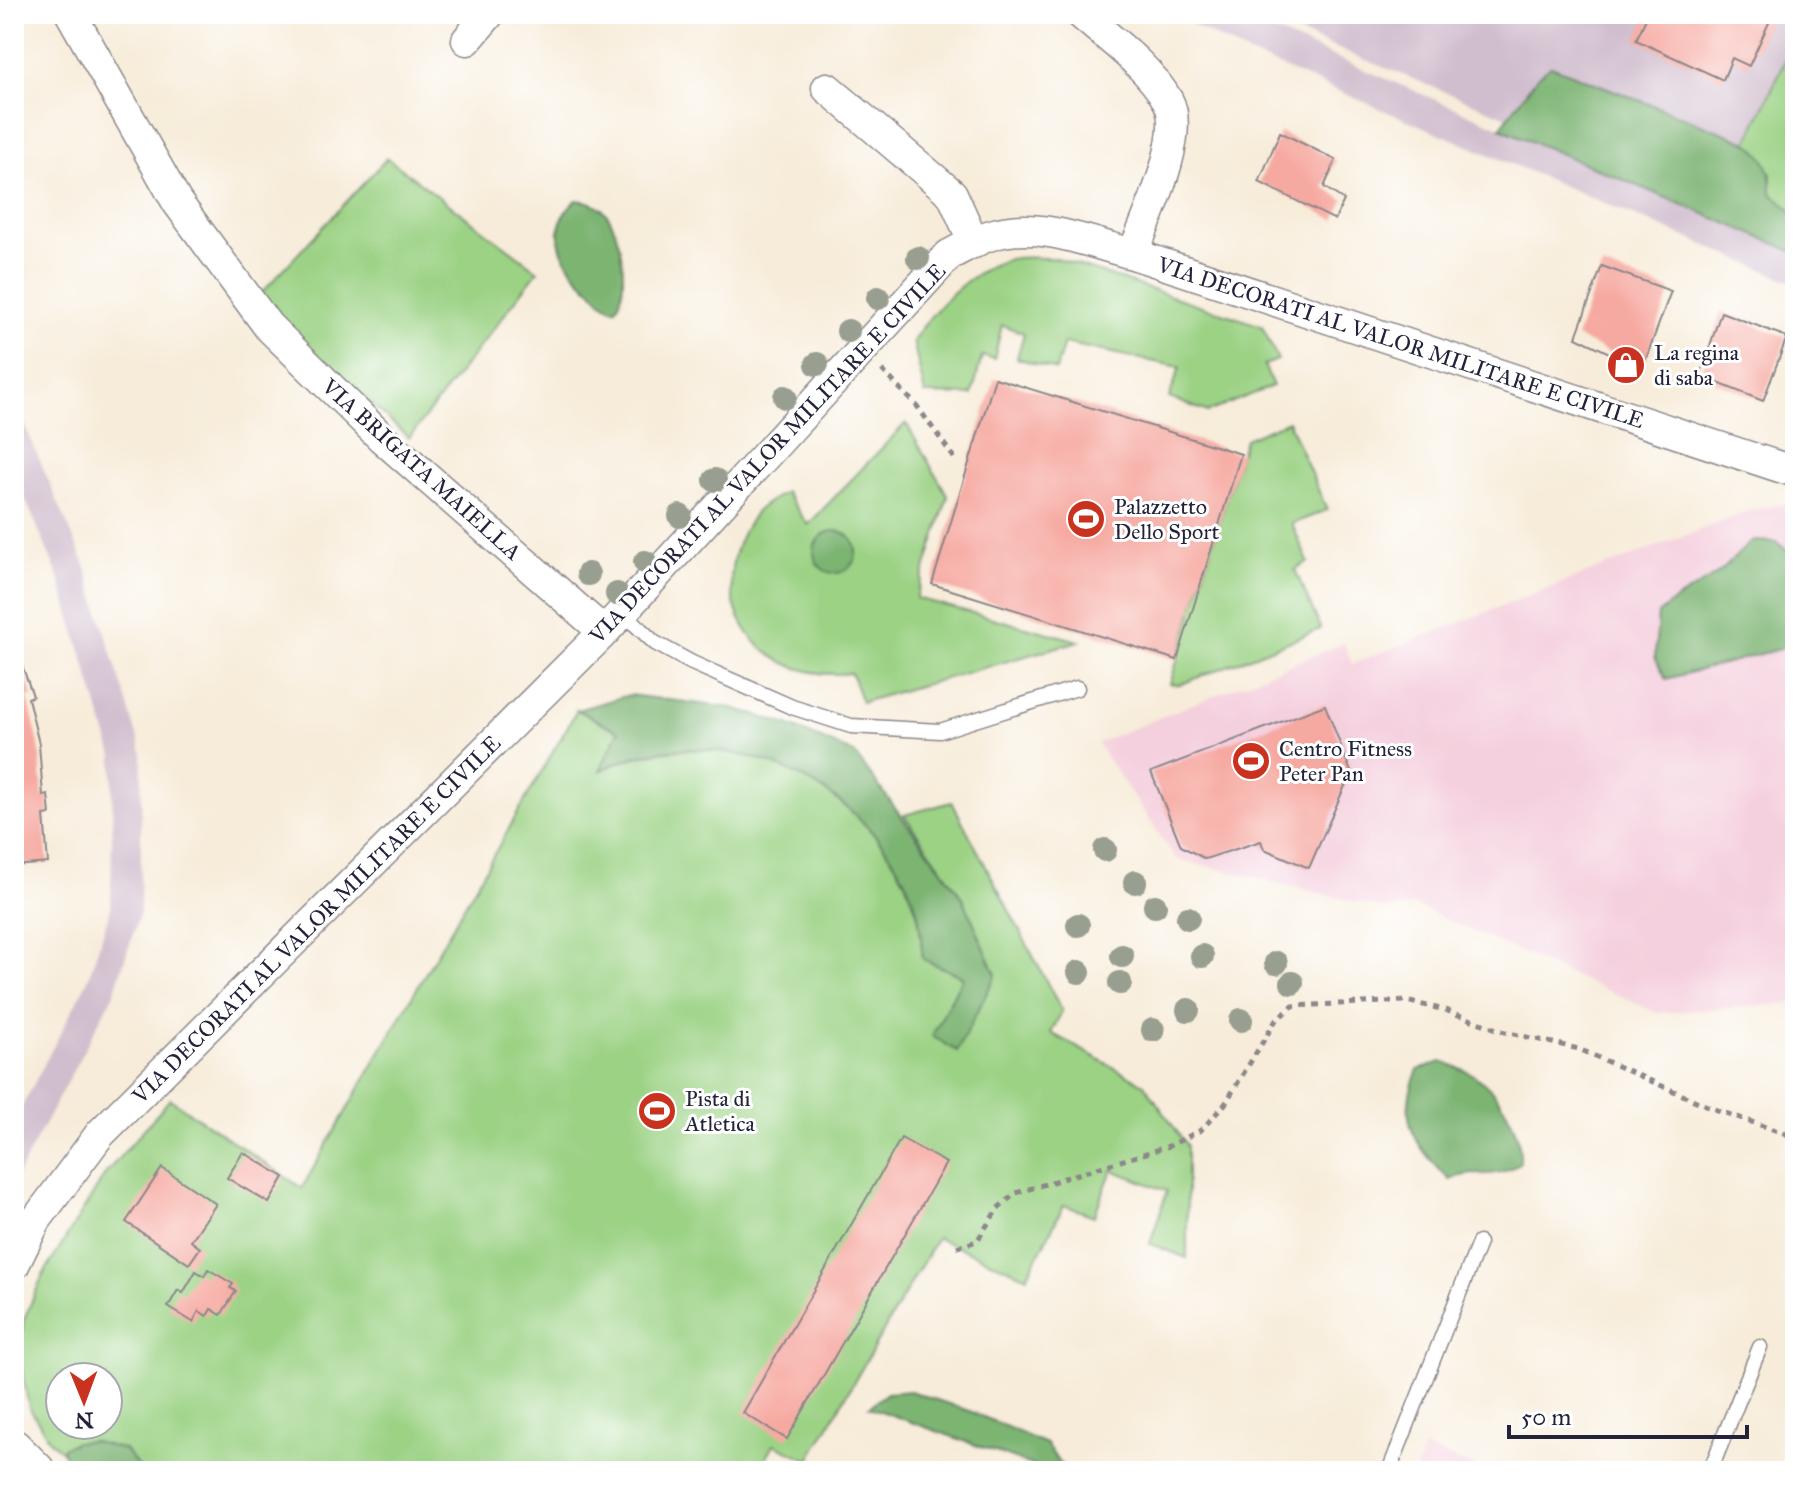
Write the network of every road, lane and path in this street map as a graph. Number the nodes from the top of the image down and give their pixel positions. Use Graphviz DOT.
graph roads {
  1 [pos="71,14"];
  2 [pos="489,14"];
  3 [pos="1081,14"];
  4 [pos="467,40"];
  5 [pos="827,88"];
  6 [pos="974,243"];
  7 [pos="1133,254"];
  8 [pos="862,350"];
  9 [pos="955,459"];
  10 [pos="1795,472"];
  11 [pos="613,622"];
  12 [pos="1077,688"];
  13 [pos="1795,1137"];
  14 [pos="1479,1243"];
  15 [pos="957,1247"];
  16 [pos="14,1265"];
  17 [pos="1760,1347"];
  18 [pos="14,1448"];
  19 [pos="37,1471"];
  20 [pos="1389,1471"];
  21 [pos="1710,1471"];
  1 -- 11 [label="street, VIA BRIGATA MAIELLA"];
  2 -- 4 [label="street"];
  3 -- 7 [label="street"];
  5 -- 6 [label="street"];
  6 -- 7 [label="street, VIA DECORATI AL VALOR MILITARE E CIVILE"];
  6 -- 8 [label="street, VIA DECORATI AL VALOR MILITARE E CIVILE"];
  7 -- 10 [label="street, VIA DECORATI AL VALOR MILITARE E CIVILE"];
  8 -- 9 [label="path"];
  8 -- 11 [label="street, VIA DECORATI AL VALOR MILITARE E CIVILE"];
  11 -- 12 [label="lane"];
  11 -- 16 [label="street, VIA DECORATI AL VALOR MILITARE E CIVILE"];
  13 -- 15 [label="path"];
  14 -- 20 [label="lane"];
  17 -- 21 [label="lane"];
  18 -- 19 [label="street"];
}
